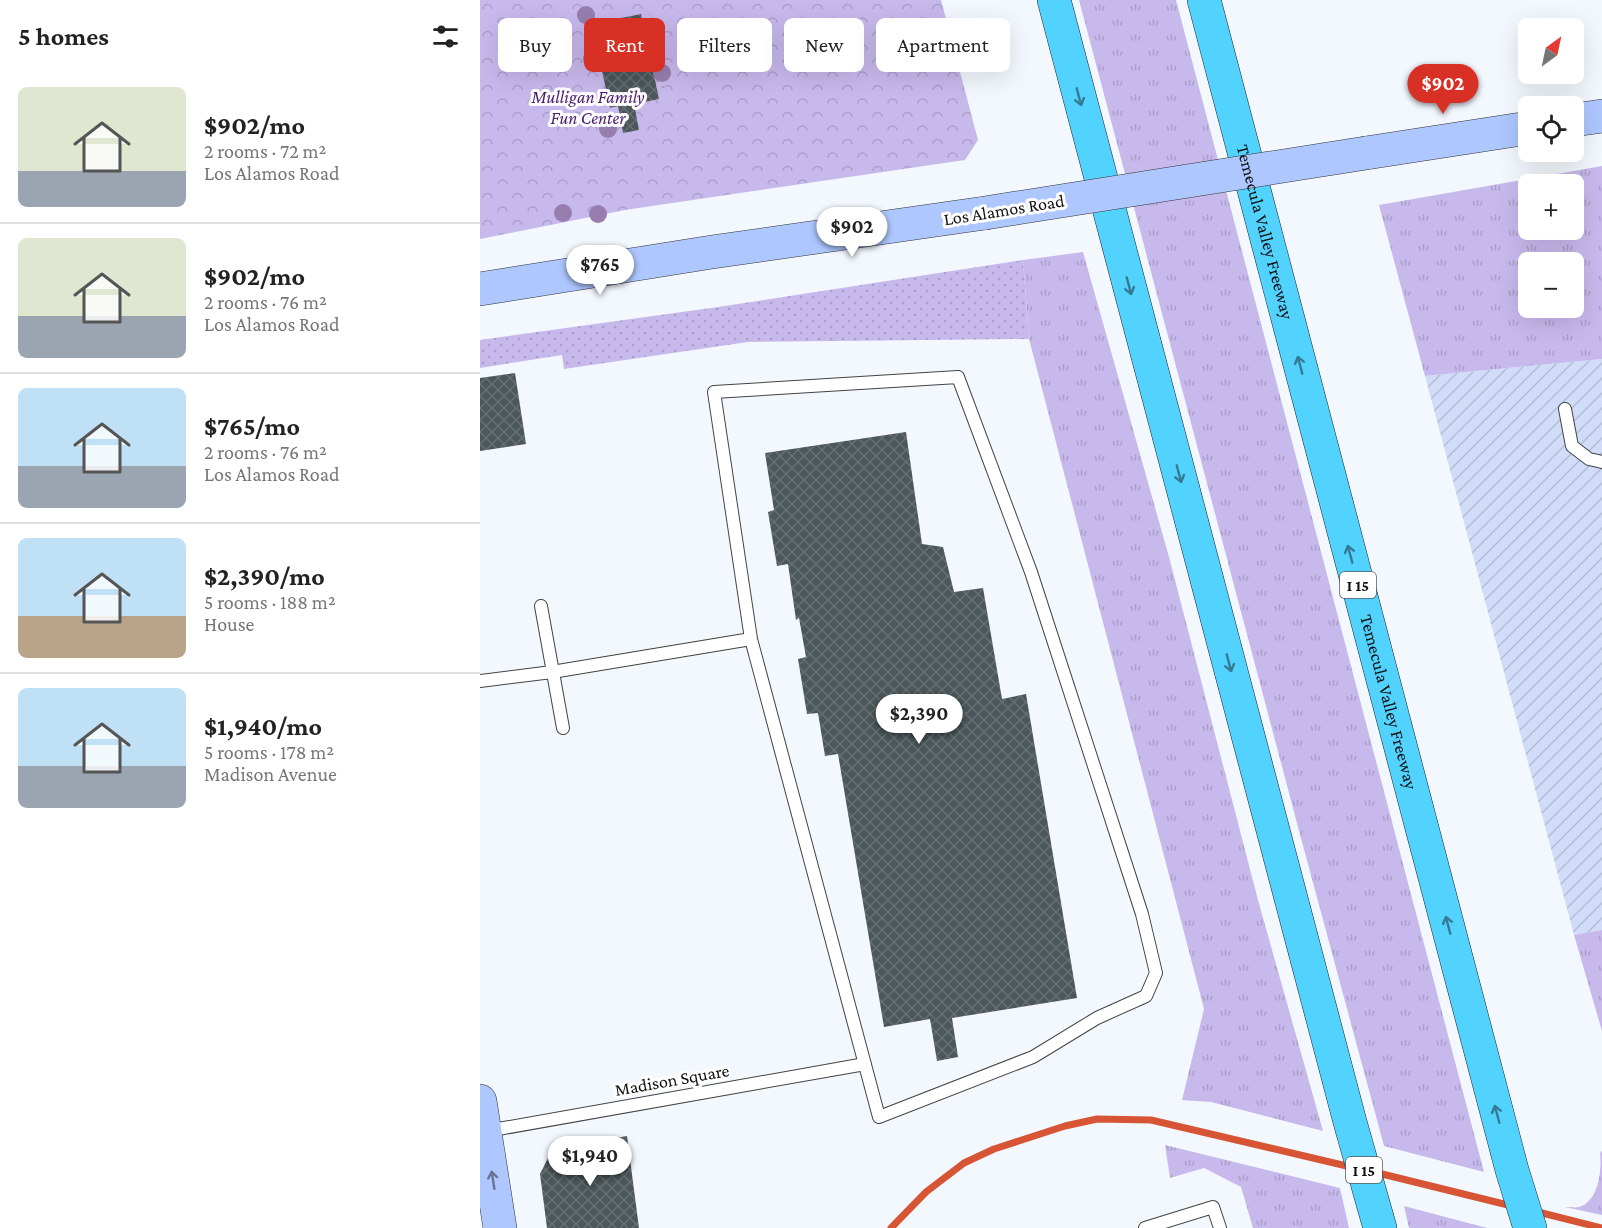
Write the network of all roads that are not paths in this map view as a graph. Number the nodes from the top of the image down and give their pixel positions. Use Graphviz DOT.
graph roads {
  1 [pos="1054,0"];
  2 [pos="1204,0"];
  3 [pos="1602,116"];
  4 [pos="1584,119"];
  5 [pos="1518,130"];
  6 [pos="480,289"];
  7 [pos="1565,409"];
  8 [pos="1602,462"];
  9 [pos="541,606"];
  10 [pos="751,639"];
  11 [pos="552,672"];
  12 [pos="480,681"];
  13 [pos="562,728"];
  14 [pos="865,1064"];
  15 [pos="482,1122"];
  16 [pos="1379,1223"];
  17 [pos="500,1228"];
  18 [pos="1145,1228"];
  19 [pos="1220,1228"];
  20 [pos="1530,1228"];
  1 -- 16 [label="highway, I 15, one-way"];
  20 -- 2 [label="highway, Temecula Valley Freeway / I 15, one-way"];
  3 -- 4 [label="main road"];
  5 -- 6 [label="main road, Los Alamos Road, bridge"];
  7 -- 8 [label="lane"];
  9 -- 11 [label="lane"];
  10 -- 11 [label="lane"];
  10 -- 14 [label="lane"];
  10 -- 14 [label="lane"];
  11 -- 12 [label="lane"];
  11 -- 13 [label="lane"];
  14 -- 15 [label="lane, Madison Square"];
  17 -- 15 [label="main road, one-way"];
  18 -- 19 [label="lane"];
}
